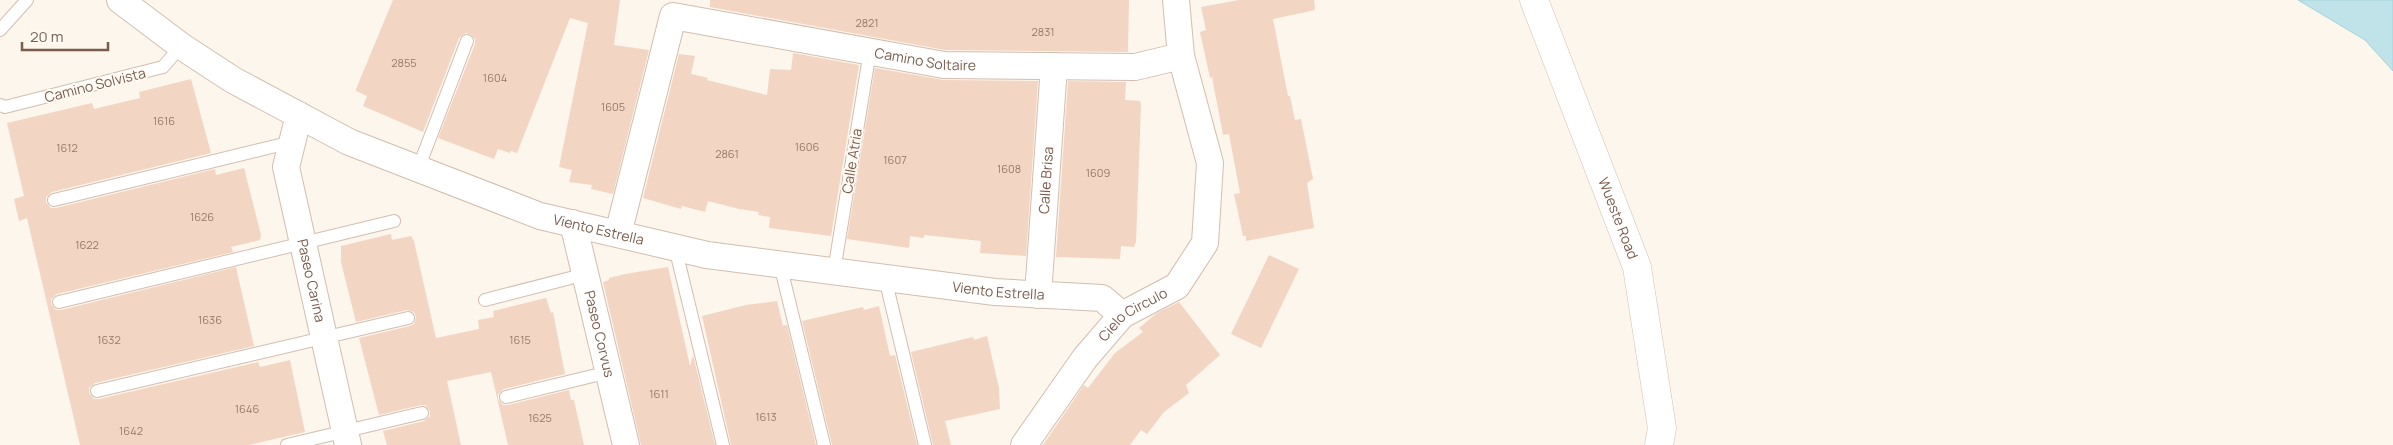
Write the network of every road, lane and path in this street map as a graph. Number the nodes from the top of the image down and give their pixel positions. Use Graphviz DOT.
graph roads {
  1 [pos="27,0"];
  2 [pos="120,0"];
  3 [pos="1176,0"];
  4 [pos="1534,0"];
  5 [pos="0,30"];
  6 [pos="467,41"];
  7 [pos="181,46"];
  8 [pos="870,51"];
  9 [pos="1181,56"];
  10 [pos="1054,66"];
  11 [pos="0,105"];
  12 [pos="299,116"];
  13 [pos="292,142"];
  14 [pos="418,169"];
  15 [pos="54,200"];
  16 [pos="394,221"];
  17 [pos="574,223"];
  18 [pos="618,234"];
  19 [pos="304,243"];
  20 [pos="675,247"];
  21 [pos="780,264"];
  22 [pos="834,271"];
  23 [pos="586,274"];
  24 [pos="885,278"];
  25 [pos="1038,295"];
  26 [pos="485,300"];
  27 [pos="60,302"];
  28 [pos="1122,316"];
  29 [pos="408,318"];
  30 [pos="326,337"];
  31 [pos="609,372"];
  32 [pos="97,391"];
  33 [pos="506,397"];
  34 [pos="422,413"];
  35 [pos="347,438"];
  36 [pos="287,445"];
  37 [pos="626,445"];
  38 [pos="723,445"];
  39 [pos="824,445"];
  40 [pos="925,445"];
  41 [pos="1024,445"];
  42 [pos="1660,445"];
  1 -- 5 [label="lane"];
  2 -- 7 [label="street, Viento Estrella"];
  3 -- 9 [label="street, Cielo Circulo"];
  4 -- 42 [label="street, Wueste Road"];
  6 -- 14 [label="lane"];
  7 -- 11 [label="lane, Camino Solvista"];
  7 -- 12 [label="street, Viento Estrella"];
  8 -- 10 [label="street, Camino Soltaire"];
  8 -- 18 [label="street, Camino Soltaire"];
  8 -- 22 [label="lane, Calle Atria"];
  9 -- 10 [label="street, Camino Soltaire"];
  9 -- 28 [label="street, Cielo Circulo"];
  10 -- 25 [label="street, Calle Brisa"];
  12 -- 13 [label="street, Paseo Carina"];
  12 -- 14 [label="street, Viento Estrella"];
  13 -- 15 [label="lane"];
  13 -- 19 [label="street, Paseo Carina"];
  14 -- 17 [label="street, Viento Estrella"];
  16 -- 19 [label="lane"];
  17 -- 18 [label="street, Viento Estrella"];
  17 -- 23 [label="street, Paseo Corvus"];
  18 -- 20 [label="street, Viento Estrella"];
  19 -- 27 [label="lane"];
  19 -- 30 [label="street, Paseo Carina"];
  20 -- 21 [label="street, Viento Estrella"];
  20 -- 38 [label="lane"];
  21 -- 22 [label="street, Viento Estrella"];
  21 -- 39 [label="lane"];
  22 -- 24 [label="street, Viento Estrella"];
  23 -- 26 [label="lane"];
  23 -- 31 [label="street, Paseo Corvus"];
  24 -- 25 [label="street, Viento Estrella"];
  24 -- 40 [label="lane"];
  25 -- 28 [label="street, Viento Estrella"];
  28 -- 41 [label="street, Cielo Circulo"];
  29 -- 30 [label="lane"];
  30 -- 32 [label="lane"];
  30 -- 35 [label="street, Paseo Carina"];
  31 -- 33 [label="lane"];
  31 -- 37 [label="street, Paseo Corvus"];
  34 -- 35 [label="lane"];
  35 -- 36 [label="lane"];
}
